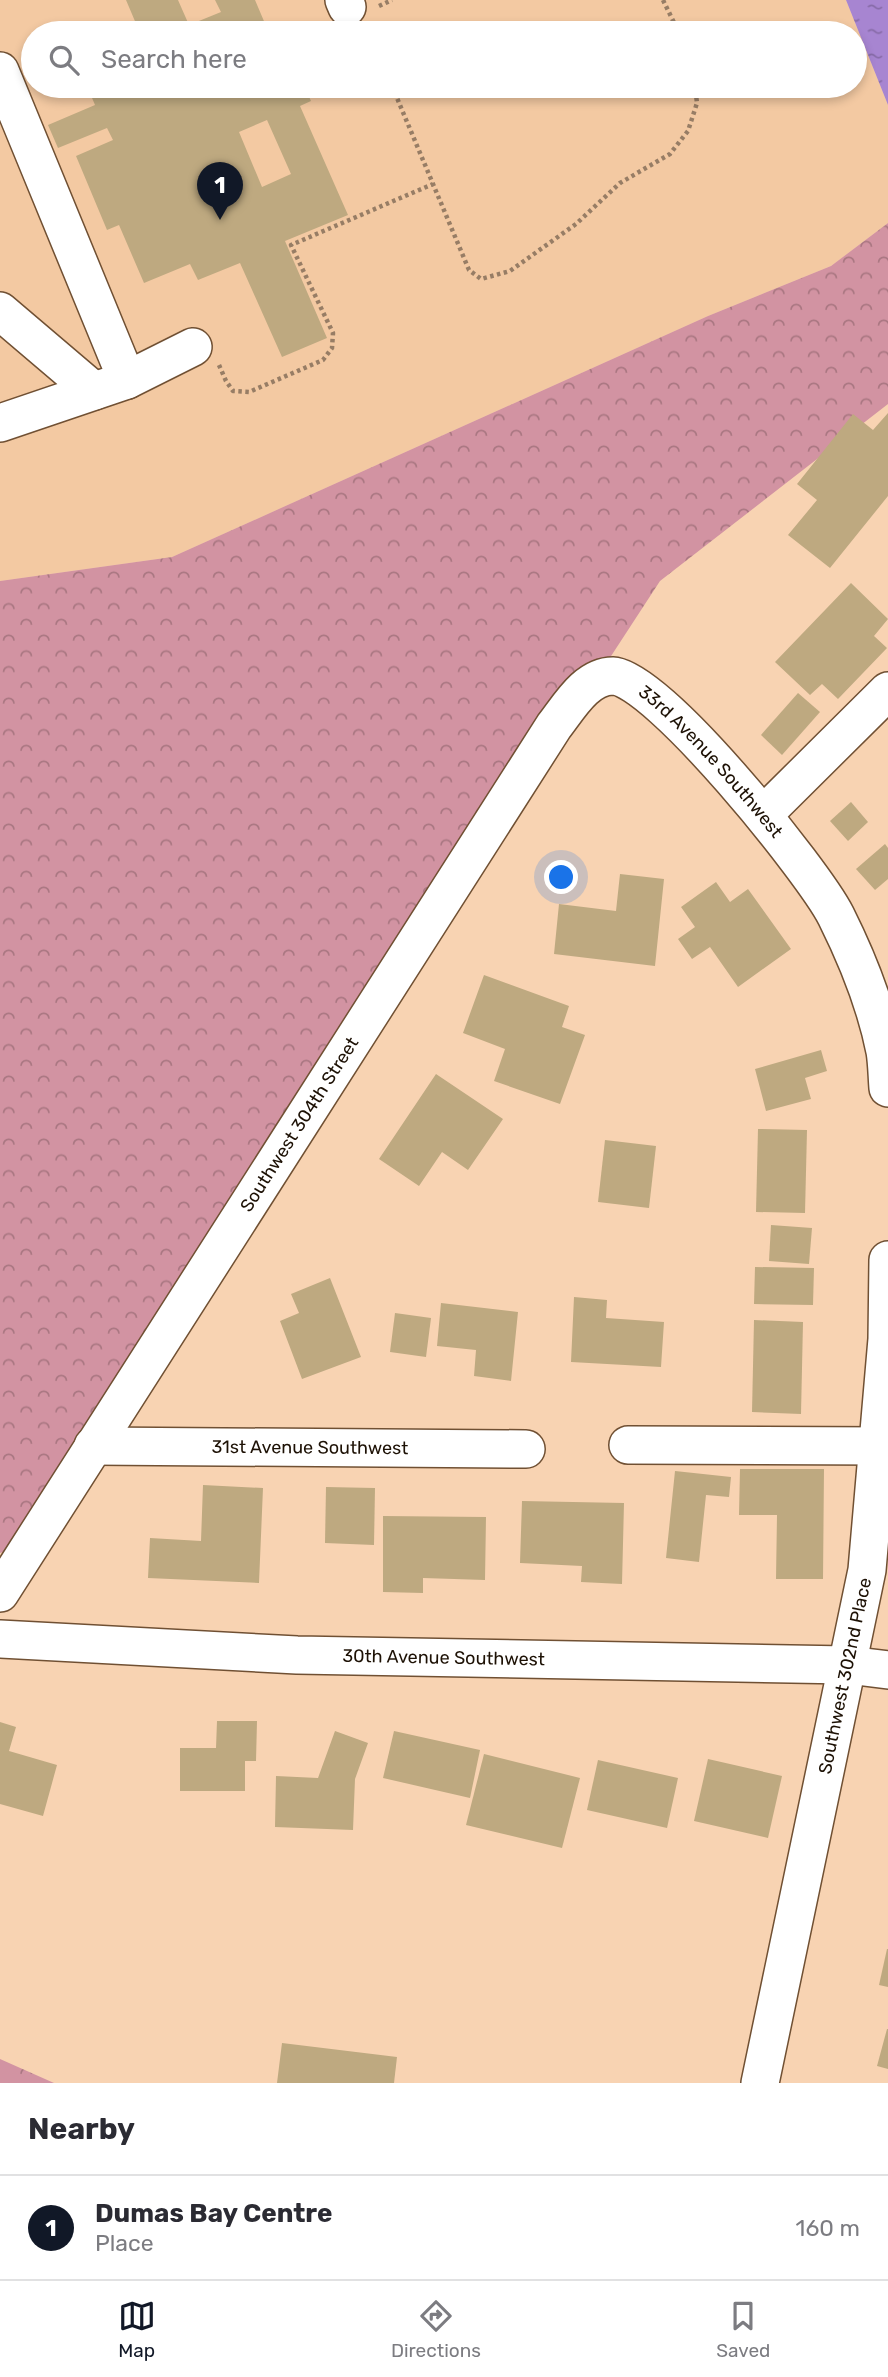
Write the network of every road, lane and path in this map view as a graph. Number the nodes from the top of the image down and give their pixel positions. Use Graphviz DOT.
graph roads {
  1 [pos="663,0"];
  2 [pos="674,21"];
  3 [pos="0,71"];
  4 [pos="397,98"];
  5 [pos="696,98"];
  6 [pos="433,184"];
  7 [pos="0,312"];
  8 [pos="193,347"];
  9 [pos="110,386"];
  10 [pos="0,423"];
  11 [pos="618,677"];
  12 [pos="888,691"];
  13 [pos="763,815"];
  14 [pos="888,1088"];
  15 [pos="888,1260"];
  16 [pos="93,1446"];
  17 [pos="628,1446"];
  18 [pos="883,1446"];
  19 [pos="527,1449"];
  20 [pos="0,1593"];
  21 [pos="0,1639"];
  22 [pos="848,1665"];
  23 [pos="888,1670"];
  24 [pos="760,2083"];
  1 -- 2 [label="path"];
  3 -- 9 [label="street"];
  4 -- 6 [label="path"];
  5 -- 6 [label="path"];
  6 -- 8 [label="path"];
  7 -- 9 [label="street"];
  8 -- 9 [label="street"];
  9 -- 10 [label="street"];
  11 -- 13 [label="street, 33rd Avenue Southwest"];
  11 -- 16 [label="street, Southwest 304th Street"];
  12 -- 13 [label="street"];
  13 -- 14 [label="street, 33rd Avenue Southwest"];
  15 -- 18 [label="street, Southwest 302nd Place"];
  16 -- 19 [label="street, 31st Avenue Southwest"];
  16 -- 20 [label="street, Southwest 304th Street"];
  17 -- 18 [label="street"];
  18 -- 22 [label="street, Southwest 302nd Place"];
  21 -- 22 [label="street, 30th Avenue Southwest"];
  22 -- 23 [label="street, 30th Avenue Southwest"];
  22 -- 24 [label="street, Southwest 302nd Place"];
}
